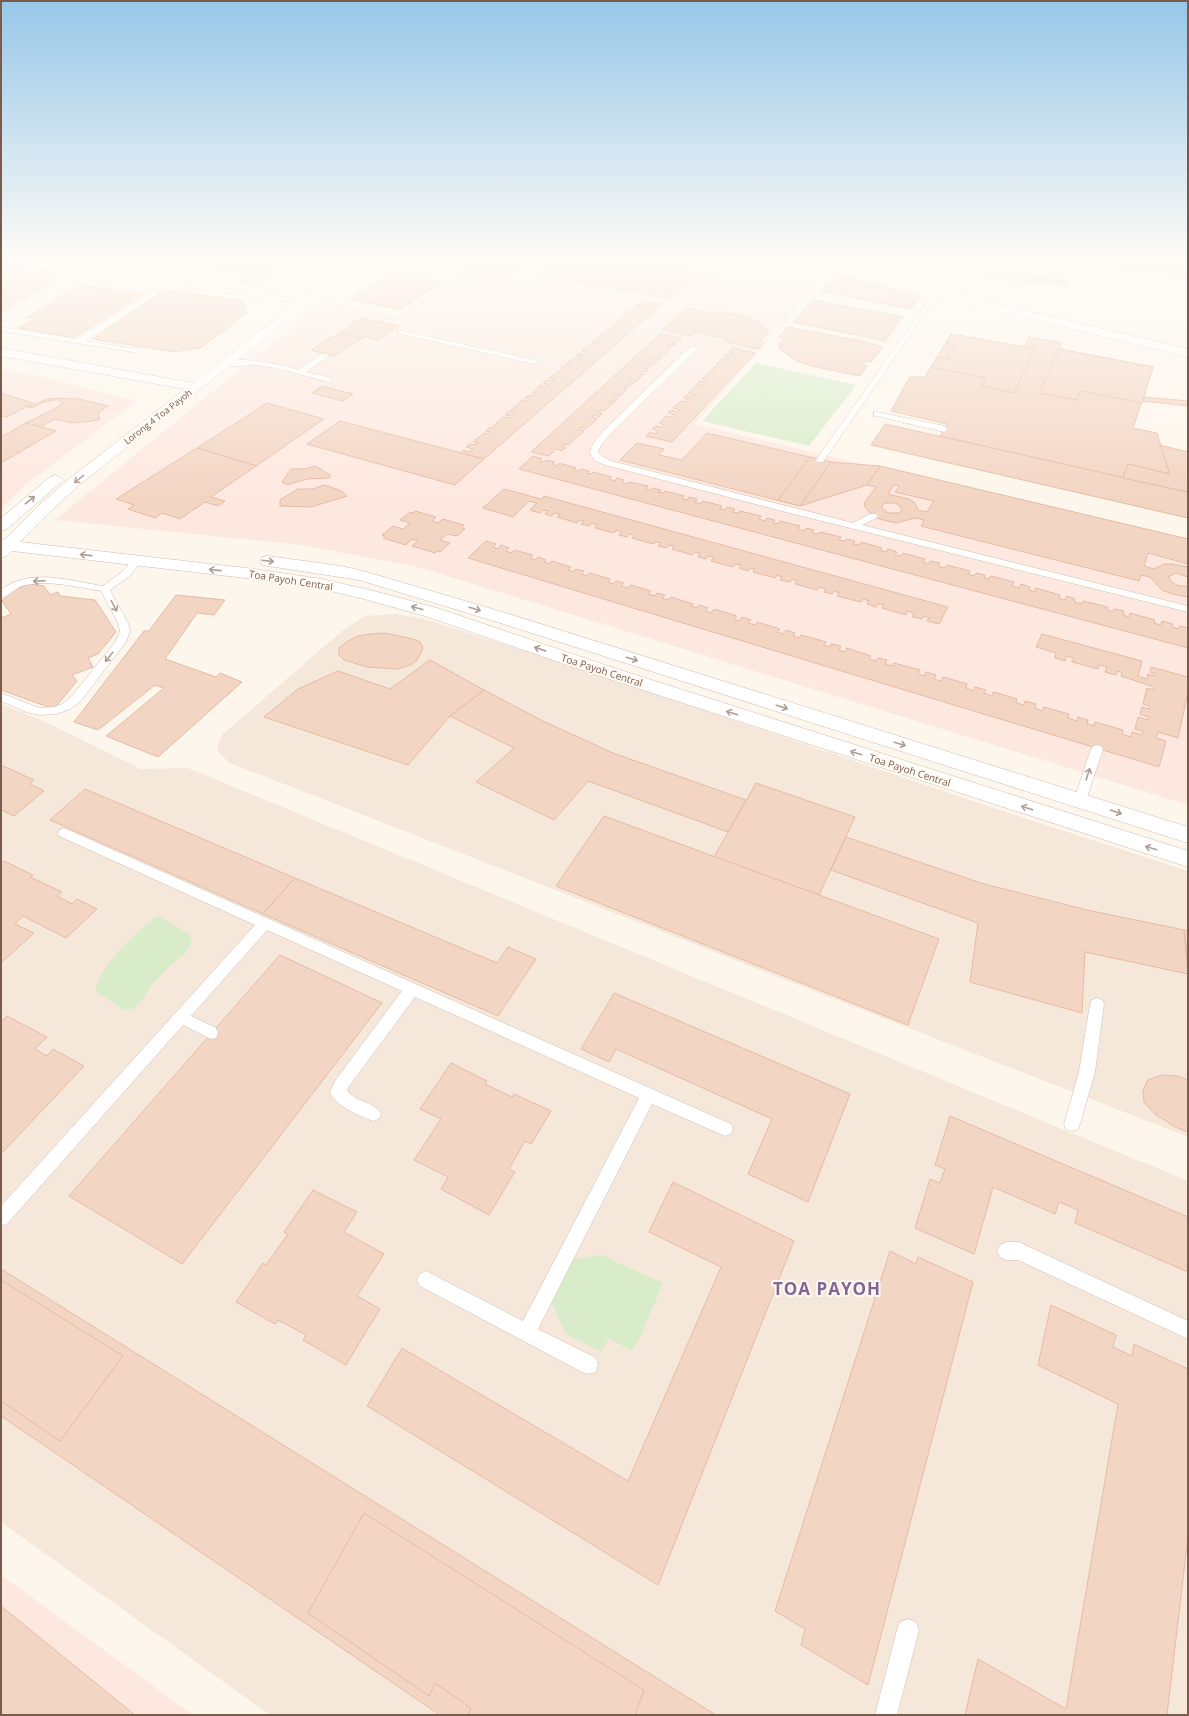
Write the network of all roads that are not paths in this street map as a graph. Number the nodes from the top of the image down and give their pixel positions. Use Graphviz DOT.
graph roads {
  1 [pos="61,339"];
  2 [pos="83,339"];
  3 [pos="239,339"];
  4 [pos="258,339"];
  5 [pos="433,339"];
  6 [pos="904,339"];
  7 [pos="1129,339"];
  8 [pos="1171,339"];
  9 [pos="79,342"];
  10 [pos="1188,343"];
  11 [pos="228,347"];
  12 [pos="693,349"];
  13 [pos="136,351"];
  14 [pos="1,352"];
  15 [pos="1188,353"];
  16 [pos="325,356"];
  17 [pos="1,362"];
  18 [pos="534,362"];
  19 [pos="226,364"];
  20 [pos="299,373"];
  21 [pos="189,375"];
  22 [pos="329,380"];
  23 [pos="180,391"];
  24 [pos="877,414"];
  25 [pos="944,429"];
  26 [pos="85,455"];
  27 [pos="820,460"];
  28 [pos="873,516"];
  29 [pos="1,526"];
  30 [pos="854,526"];
  31 [pos="1,530"];
  32 [pos="21,532"];
  33 [pos="3,548"];
  34 [pos="136,561"];
  35 [pos="105,589"];
  36 [pos="1,596"];
  37 [pos="1188,609"];
  38 [pos="1,697"];
  39 [pos="1097,749"];
  40 [pos="1080,800"];
  41 [pos="64,833"];
  42 [pos="1188,835"];
  43 [pos="1188,859"];
  44 [pos="265,923"];
  45 [pos="412,989"];
  46 [pos="1097,1004"];
  47 [pos="180,1017"];
  48 [pos="211,1033"];
  49 [pos="648,1095"];
  50 [pos="373,1114"];
  51 [pos="1072,1124"];
  52 [pos="725,1129"];
  53 [pos="1,1218"];
  54 [pos="1006,1251"];
  55 [pos="426,1280"];
  56 [pos="1188,1330"];
  57 [pos="527,1332"];
  58 [pos="589,1365"];
  59 [pos="908,1630"];
  60 [pos="886,1715"];
  1 -- 9 [label="lane"];
  2 -- 9 [label="lane"];
  3 -- 11 [label="street"];
  4 -- 19 [label="street, Lorong 4 Toa Payoh"];
  5 -- 18 [label="lane"];
  6 -- 27 [label="lane"];
  7 -- 15 [label="street"];
  8 -- 10 [label="street"];
  9 -- 13 [label="lane"];
  12 -- 30 [label="lane"];
  14 -- 23 [label="street"];
  16 -- 20 [label="lane"];
  17 -- 23 [label="street"];
  19 -- 20 [label="lane"];
  19 -- 23 [label="street, Lorong 4 Toa Payoh"];
  20 -- 22 [label="lane"];
  21 -- 23 [label="street, Lorong 4 Toa Payoh"];
  23 -- 32 [label="street, Lorong 4 Toa Payoh, one-way"];
  24 -- 25 [label="lane"];
  29 -- 26 [label="street, one-way"];
  28 -- 30 [label="lane"];
  30 -- 37 [label="lane"];
  31 -- 32 [label="street, Toa Payoh Central"];
  32 -- 33 [label="street, Lorong 4 Toa Payoh"];
  32 -- 40 [label="street, Toa Payoh Central, one-way"];
  34 -- 33 [label="street, Toa Payoh Central, one-way"];
  34 -- 35 [label="lane"];
  43 -- 34 [label="street, Toa Payoh Central, one-way"];
  35 -- 36 [label="lane, one-way"];
  35 -- 38 [label="lane, one-way"];
  40 -- 39 [label="lane, one-way"];
  40 -- 42 [label="street, Toa Payoh Central, one-way"];
  41 -- 44 [label="lane"];
  44 -- 45 [label="lane"];
  44 -- 47 [label="lane"];
  45 -- 49 [label="lane"];
  45 -- 50 [label="lane"];
  46 -- 51 [label="lane"];
  47 -- 48 [label="lane"];
  47 -- 53 [label="lane"];
  49 -- 52 [label="lane"];
  49 -- 57 [label="lane"];
  54 -- 56 [label="lane"];
  55 -- 57 [label="lane"];
  57 -- 58 [label="lane"];
  59 -- 60 [label="lane"];
}
